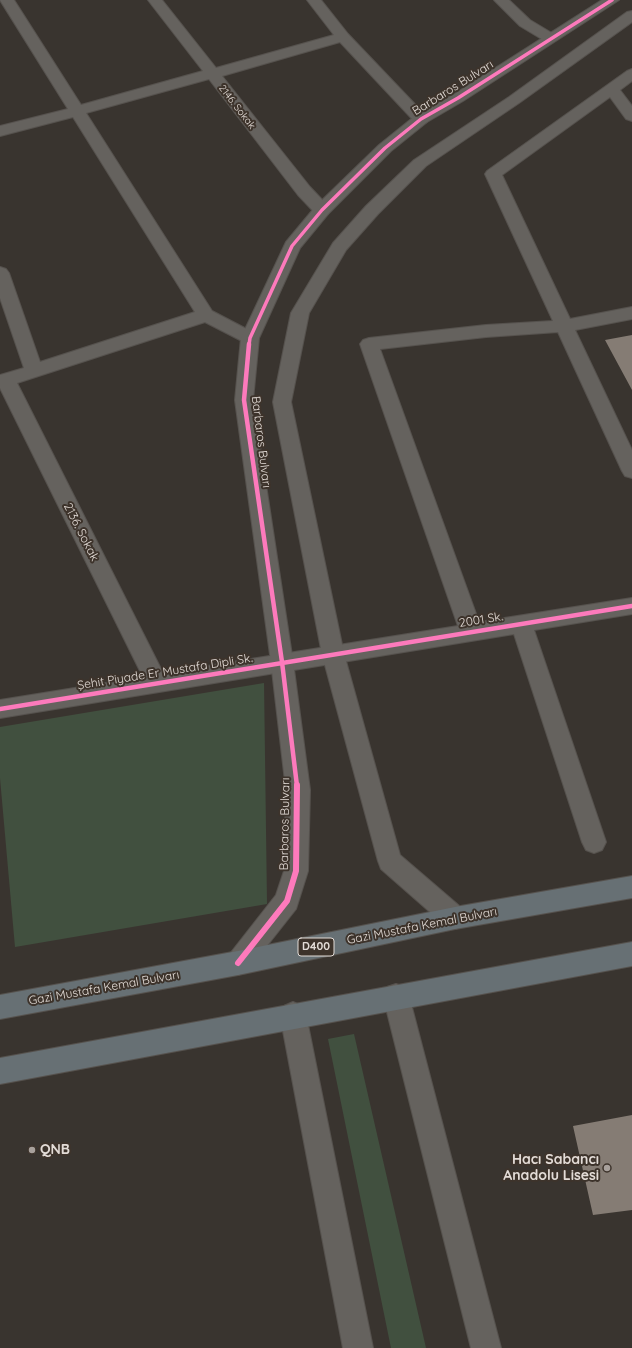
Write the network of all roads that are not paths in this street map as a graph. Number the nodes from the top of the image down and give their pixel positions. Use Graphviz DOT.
graph roads {
  1 [pos="7,0"];
  2 [pos="155,0"];
  3 [pos="314,0"];
  4 [pos="501,0"];
  5 [pos="612,0"];
  6 [pos="632,15"];
  7 [pos="343,38"];
  8 [pos="550,38"];
  9 [pos="210,73"];
  10 [pos="632,74"];
  11 [pos="611,89"];
  12 [pos="78,111"];
  13 [pos="632,116"];
  14 [pos="421,119"];
  15 [pos="1,128"];
  16 [pos="322,210"];
  17 [pos="2,283"];
  18 [pos="632,313"];
  19 [pos="206,315"];
  20 [pos="564,326"];
  21 [pos="250,338"];
  22 [pos="34,371"];
  23 [pos="3,381"];
  24 [pos="632,471"];
  25 [pos="632,606"];
  26 [pos="521,623"];
  27 [pos="471,631"];
  28 [pos="333,654"];
  29 [pos="282,662"];
  30 [pos="157,683"];
  31 [pos="0,709"];
  32 [pos="594,842"];
  33 [pos="632,887"];
  34 [pos="455,918"];
  35 [pos="632,954"];
  36 [pos="238,963"];
  37 [pos="396,996"];
  38 [pos="0,1007"];
  39 [pos="293,1015"];
  40 [pos="0,1070"];
  41 [pos="358,1348"];
  42 [pos="486,1348"];
  1 -- 12 [label="street"];
  2 -- 9 [label="street, 2146. Sokak"];
  3 -- 7 [label="street"];
  4 -- 8 [label="street"];
  5 -- 8 [label="street, Barbaros Bulvarı"];
  6 -- 28 [label="street"];
  7 -- 9 [label="street"];
  7 -- 14 [label="street"];
  8 -- 14 [label="street, Barbaros Bulvarı"];
  9 -- 12 [label="street"];
  9 -- 16 [label="street, 2146. Sokak"];
  10 -- 11 [label="street"];
  11 -- 13 [label="street"];
  11 -- 20 [label="street"];
  12 -- 15 [label="street"];
  12 -- 19 [label="street"];
  14 -- 16 [label="street, Barbaros Bulvarı"];
  16 -- 21 [label="street, Barbaros Bulvarı"];
  17 -- 22 [label="street"];
  18 -- 20 [label="street"];
  19 -- 21 [label="street"];
  19 -- 22 [label="street"];
  20 -- 24 [label="street"];
  20 -- 27 [label="street"];
  21 -- 29 [label="street, Barbaros Bulvarı"];
  22 -- 23 [label="street"];
  23 -- 30 [label="street, 2136. Sokak"];
  25 -- 26 [label="street, 2001 Sk."];
  26 -- 27 [label="street, 2001 Sk."];
  26 -- 32 [label="street"];
  27 -- 28 [label="street, 2001 Sk."];
  28 -- 29 [label="street, Şehit Piyade Er Mustafa Dipli Sk."];
  28 -- 34 [label="street"];
  29 -- 30 [label="street, Şehit Piyade Er Mustafa Dipli Sk."];
  29 -- 36 [label="street, Barbaros Bulvarı"];
  30 -- 31 [label="street, Şehit Piyade Er Mustafa Dipli Sk."];
  33 -- 34 [label="highway, Gazi Mustafa Kemal Bulvarı / D400"];
  34 -- 36 [label="highway, Gazi Mustafa Kemal Bulvarı / D400"];
  35 -- 37 [label="highway"];
  36 -- 38 [label="highway, Gazi Mustafa Kemal Bulvarı / D400"];
  37 -- 39 [label="highway"];
  37 -- 42 [label="street"];
  39 -- 40 [label="highway"];
  39 -- 41 [label="street"];
}
